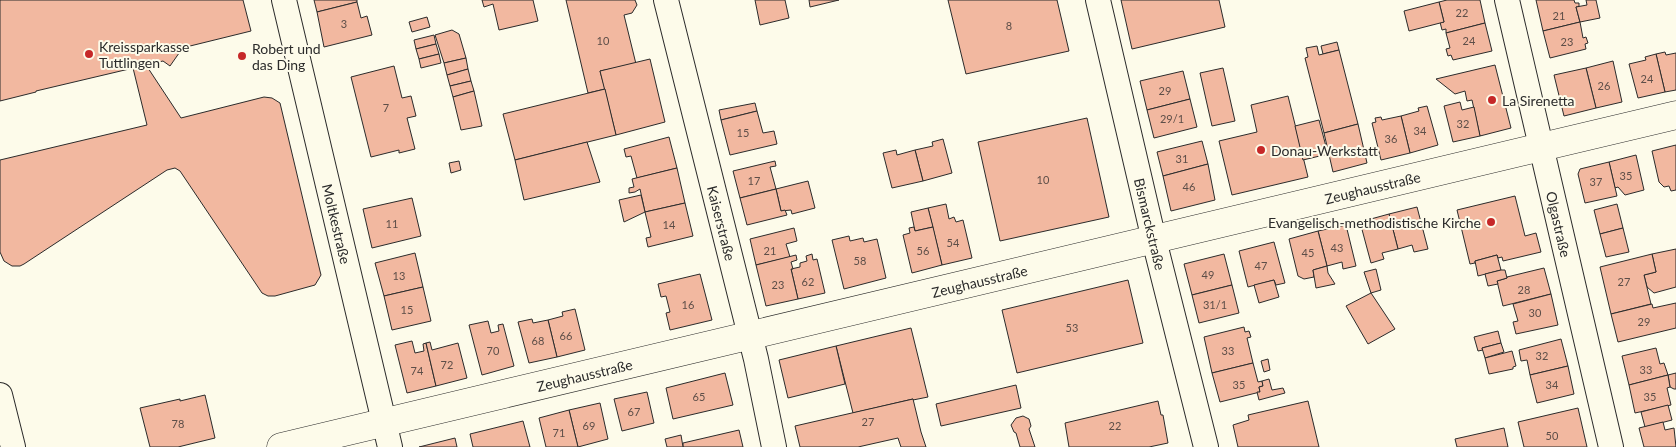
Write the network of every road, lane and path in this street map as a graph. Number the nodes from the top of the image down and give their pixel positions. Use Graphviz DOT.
graph roads {
  1 [pos="284,0"];
  2 [pos="666,0"];
  3 [pos="1098,0"];
  4 [pos="1507,0"];
  5 [pos="1676,115"];
  6 [pos="1541,148"];
  7 [pos="1154,240"];
  8 [pos="750,336"];
  9 [pos="0,395"];
  10 [pos="388,434"];
  11 [pos="13,447"];
  12 [pos="282,447"];
  13 [pos="774,447"];
  14 [pos="1206,447"];
  15 [pos="1611,447"];
  1 -- 10 [label="street, Moltkestraße"];
  2 -- 8 [label="street, Kaiserstraße"];
  3 -- 7 [label="street, Bismarckstraße"];
  4 -- 6 [label="street, Olgastraße"];
  5 -- 6 [label="street, Zeughausstraße"];
  6 -- 7 [label="street, Zeughausstraße"];
  6 -- 15 [label="street, Olgastraße"];
  7 -- 8 [label="street, Zeughausstraße"];
  7 -- 14 [label="street, Bismarckstraße"];
  8 -- 10 [label="street, Zeughausstraße"];
  8 -- 13 [label="street, Kaiserstraße"];
  9 -- 11 [label="street"];
  10 -- 12 [label="street, Zeughausstraße"];
}
